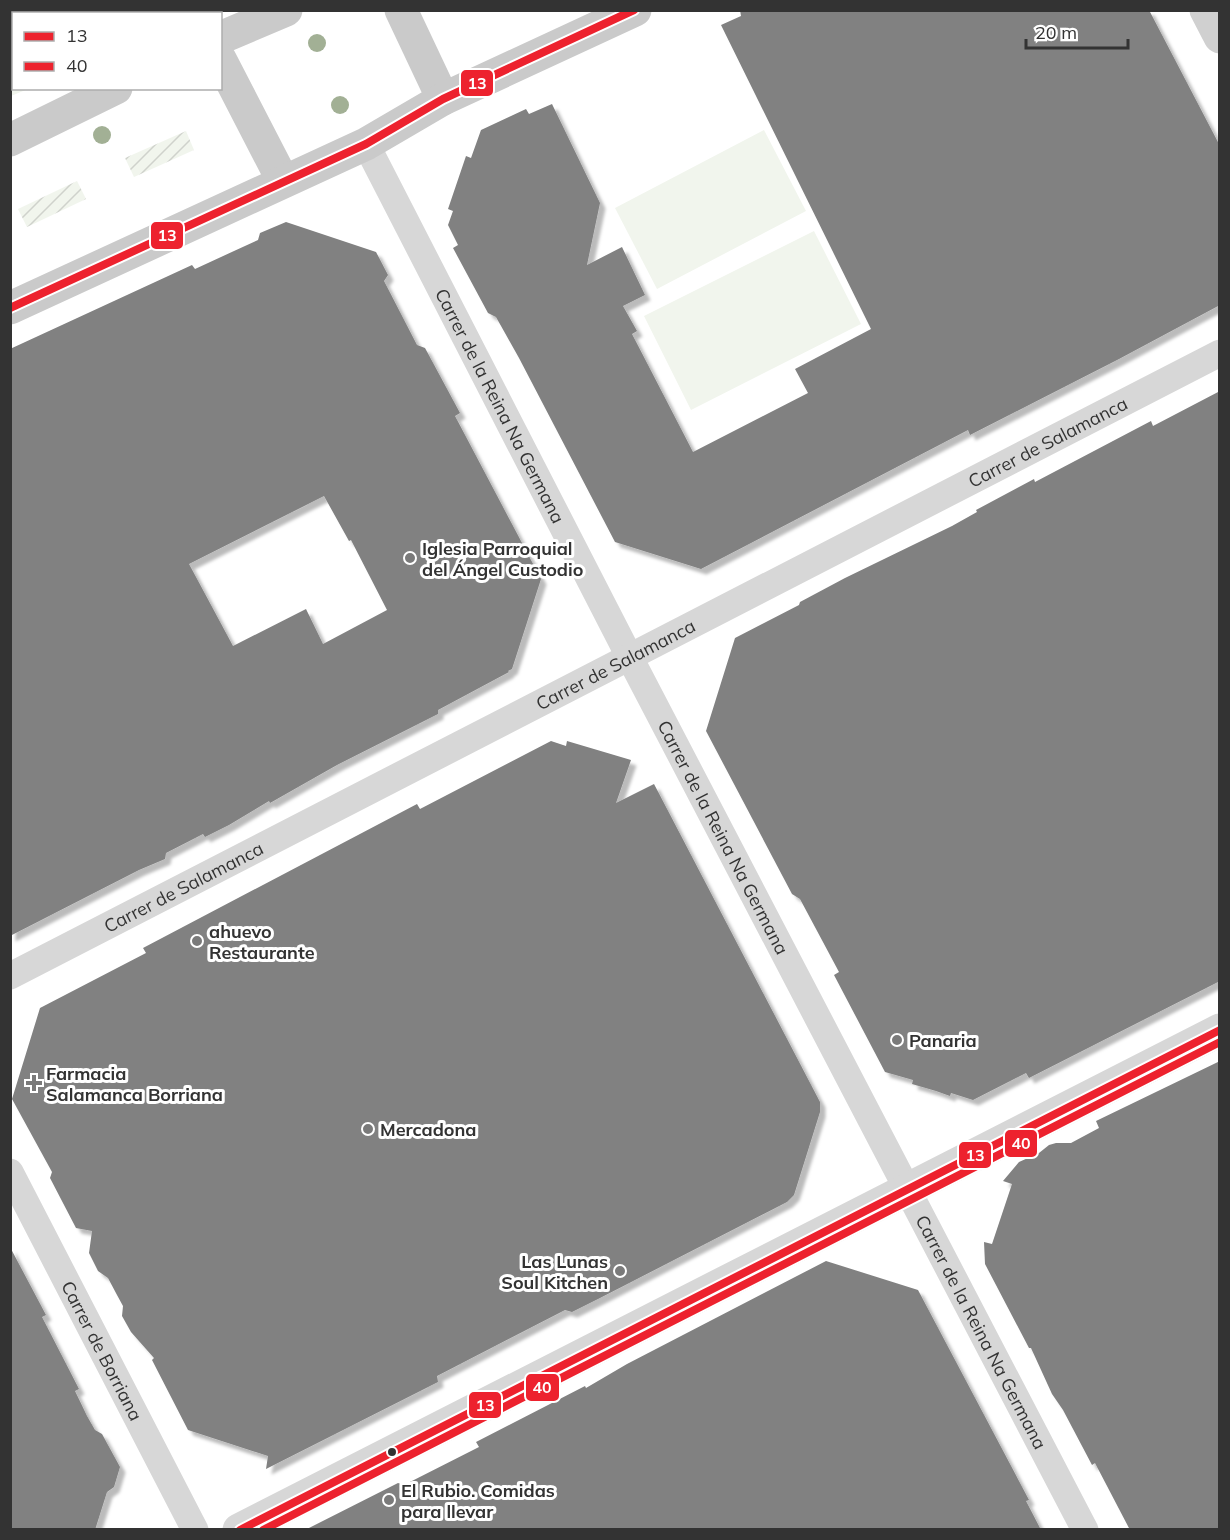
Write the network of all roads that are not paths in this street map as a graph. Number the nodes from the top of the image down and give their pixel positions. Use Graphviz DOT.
graph roads {
  1 [pos="286,10"];
  2 [pos="401,10"];
  3 [pos="635,10"];
  4 [pos="1206,10"];
  5 [pos="222,37"];
  6 [pos="1220,37"];
  7 [pos="222,63"];
  8 [pos="112,90"];
  9 [pos="443,99"];
  10 [pos="10,140"];
  11 [pos="366,144"];
  12 [pos="284,180"];
  13 [pos="10,308"];
  14 [pos="1220,353"];
  15 [pos="629,656"];
  16 [pos="10,976"];
  17 [pos="1220,1030"];
  18 [pos="10,1172"];
  19 [pos="907,1190"];
  20 [pos="195,1530"];
  21 [pos="238,1530"];
  22 [pos="1085,1530"];
  1 -- 5 [label="main road"];
  2 -- 9 [label="main road"];
  3 -- 9 [label="main road"];
  4 -- 6 [label="main road"];
  7 -- 12 [label="main road"];
  8 -- 10 [label="main road"];
  9 -- 11 [label="main road"];
  11 -- 12 [label="main road"];
  11 -- 15 [label="street, Carrer de la Reina Na Germana"];
  12 -- 13 [label="main road"];
  14 -- 15 [label="street, Carrer de Salamanca"];
  15 -- 16 [label="street, Carrer de Salamanca"];
  15 -- 19 [label="street, Carrer de la Reina Na Germana"];
  17 -- 19 [label="street"];
  18 -- 20 [label="street, Carrer de Borriana"];
  19 -- 21 [label="street"];
  19 -- 22 [label="street, Carrer de la Reina Na Germana"];
}
